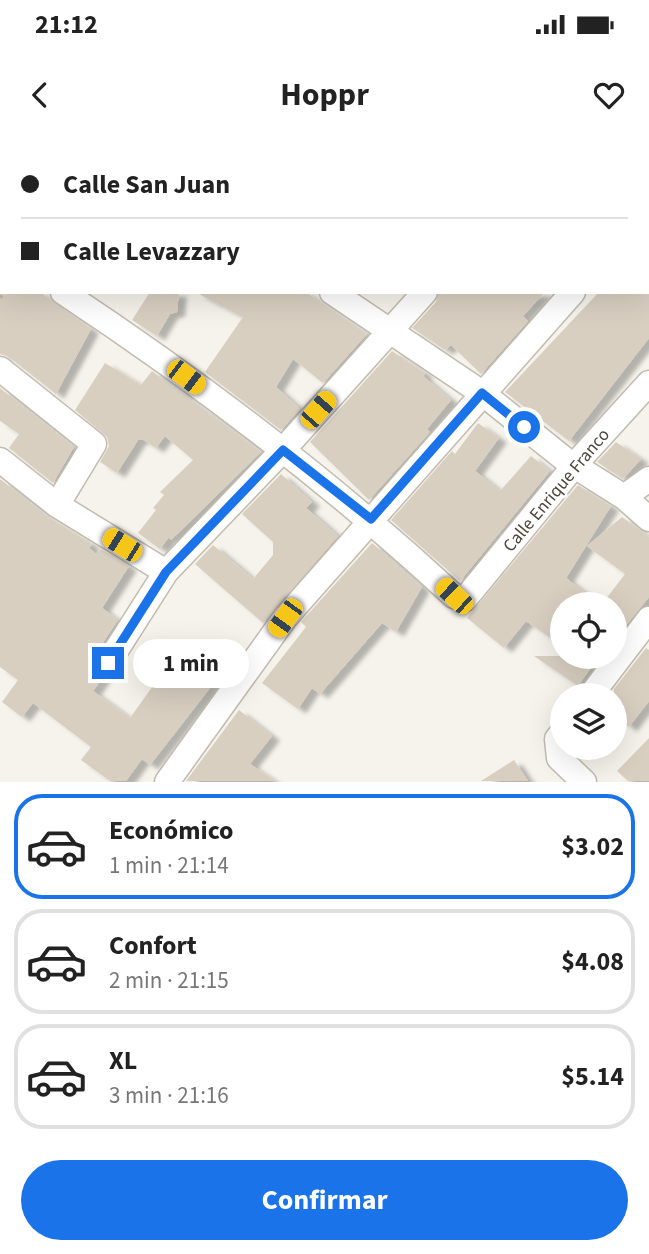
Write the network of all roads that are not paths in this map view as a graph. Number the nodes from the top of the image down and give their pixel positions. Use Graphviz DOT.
graph roads {
  1 [pos="66,294"];
  2 [pos="335,294"];
  3 [pos="423,294"];
  4 [pos="571,294"];
  5 [pos="388,330"];
  6 [pos="0,369"];
  7 [pos="649,383"];
  8 [pos="482,393"];
  9 [pos="283,450"];
  10 [pos="0,460"];
  11 [pos="576,467"];
  12 [pos="649,479"];
  13 [pos="624,497"];
  14 [pos="57,505"];
  15 [pos="371,519"];
  16 [pos="649,519"];
  17 [pos="166,572"];
  18 [pos="649,619"];
  19 [pos="108,663"];
  20 [pos="600,683"];
  21 [pos="561,760"];
  22 [pos="167,782"];
  23 [pos="584,782"];
  1 -- 9 [label="street"];
  2 -- 5 [label="street"];
  3 -- 5 [label="street"];
  4 -- 8 [label="street"];
  5 -- 8 [label="street"];
  5 -- 9 [label="street"];
  6 -- 14 [label="street"];
  7 -- 11 [label="street, Calle Enrique Franco"];
  8 -- 11 [label="street"];
  8 -- 15 [label="street"];
  9 -- 15 [label="street"];
  9 -- 17 [label="street"];
  10 -- 14 [label="street"];
  11 -- 13 [label="street"];
  11 -- 15 [label="street, Calle Enrique Franco"];
  12 -- 13 [label="street"];
  13 -- 16 [label="street"];
  14 -- 17 [label="street"];
  15 -- 22 [label="street"];
  17 -- 19 [label="street"];
  18 -- 20 [label="street"];
  21 -- 23 [label="street"];
}
